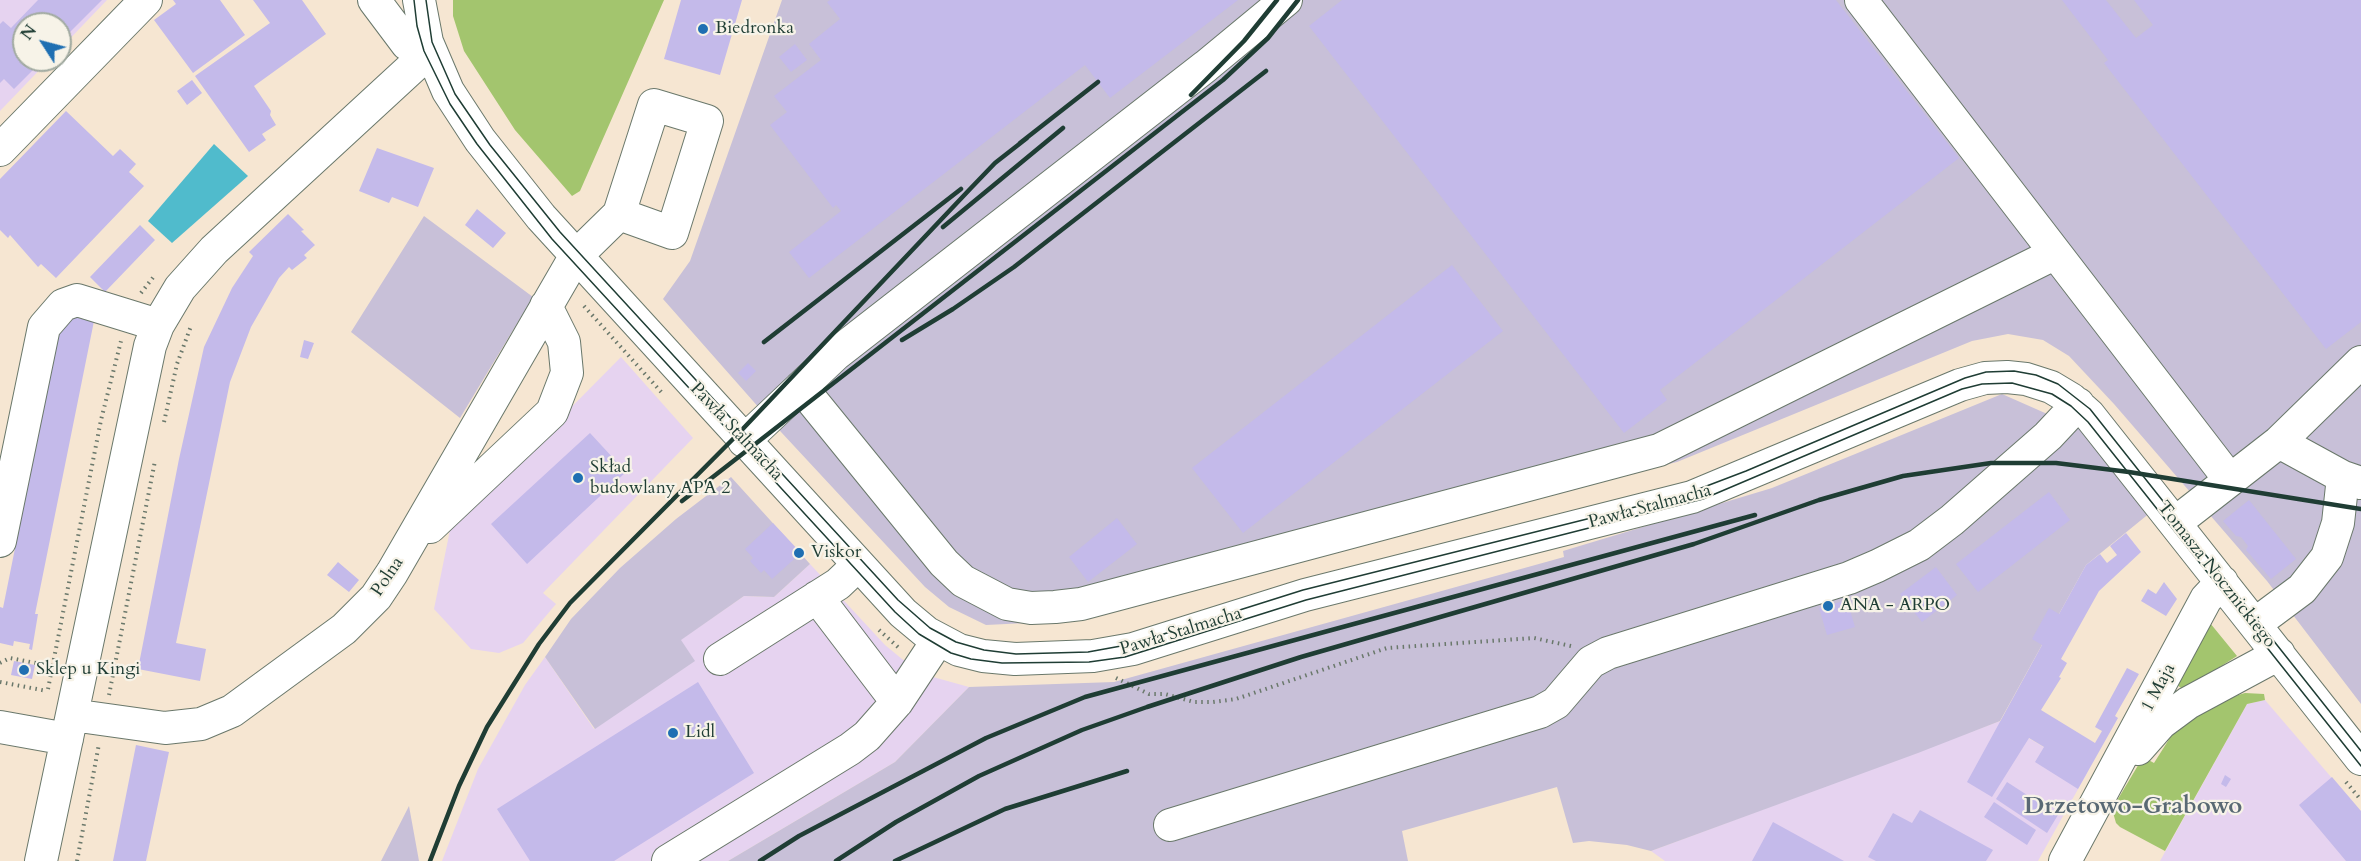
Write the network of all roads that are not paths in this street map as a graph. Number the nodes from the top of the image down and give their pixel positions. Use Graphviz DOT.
graph roads {
  1 [pos="146,0"];
  2 [pos="375,0"];
  3 [pos="419,0"];
  4 [pos="1861,0"];
  5 [pos="1284,1"];
  6 [pos="430,51"];
  7 [pos="0,150"];
  8 [pos="619,214"];
  9 [pos="2054,254"];
  10 [pos="569,267"];
  11 [pos="546,306"];
  12 [pos="158,325"];
  13 [pos="2361,362"];
  14 [pos="801,387"];
  15 [pos="2072,400"];
  16 [pos="744,441"];
  17 [pos="2278,442"];
  18 [pos="2230,480"];
  19 [pos="2352,480"];
  20 [pos="2175,523"];
  21 [pos="0,541"];
  22 [pos="406,551"];
  23 [pos="858,565"];
  24 [pos="2222,582"];
  25 [pos="817,597"];
  26 [pos="2255,624"];
  27 [pos="930,652"];
  28 [pos="2279,654"];
  29 [pos="720,659"];
  30 [pos="897,702"];
  31 [pos="0,727"];
  32 [pos="69,727"];
  33 [pos="2361,759"];
  34 [pos="2101,798"];
  35 [pos="1170,825"];
  36 [pos="41,861"];
  37 [pos="668,861"];
  38 [pos="2065,861"];
  1 -- 7 [label="street"];
  2 -- 6 [label="street"];
  3 -- 6 [label="street, Pawła Stalmacha"];
  4 -- 9 [label="street"];
  5 -- 14 [label="street"];
  6 -- 10 [label="street, Pawła Stalmacha"];
  6 -- 12 [label="street"];
  8 -- 10 [label="street, Polna"];
  9 -- 14 [label="street"];
  9 -- 18 [label="street"];
  10 -- 11 [label="street, Polna"];
  10 -- 16 [label="street, Pawła Stalmacha"];
  11 -- 22 [label="street, Polna"];
  11 -- 22 [label="street"];
  12 -- 21 [label="street"];
  12 -- 32 [label="street"];
  13 -- 17 [label="street"];
  14 -- 16 [label="street"];
  15 -- 20 [label="street, Tomasza Nocznickiego"];
  15 -- 27 [label="street, Pawła Stalmacha"];
  15 -- 35 [label="street"];
  16 -- 23 [label="street, Pawła Stalmacha"];
  17 -- 18 [label="street"];
  17 -- 19 [label="street"];
  18 -- 20 [label="street"];
  19 -- 26 [label="street"];
  20 -- 24 [label="street, Tomasza Nocznickiego"];
  22 -- 32 [label="street, Polna"];
  23 -- 25 [label="street"];
  23 -- 27 [label="street, Pawła Stalmacha"];
  24 -- 26 [label="street, Tomasza Nocznickiego"];
  24 -- 34 [label="street, 1 Maja"];
  25 -- 29 [label="street"];
  25 -- 30 [label="street"];
  26 -- 28 [label="street, Tomasza Nocznickiego"];
  27 -- 30 [label="street"];
  28 -- 33 [label="street, Tomasza Nocznickiego"];
  28 -- 34 [label="street, 1 Maja"];
  30 -- 37 [label="street"];
  31 -- 32 [label="street, Polna"];
  32 -- 36 [label="street"];
  34 -- 38 [label="street, 1 Maja"];
}
